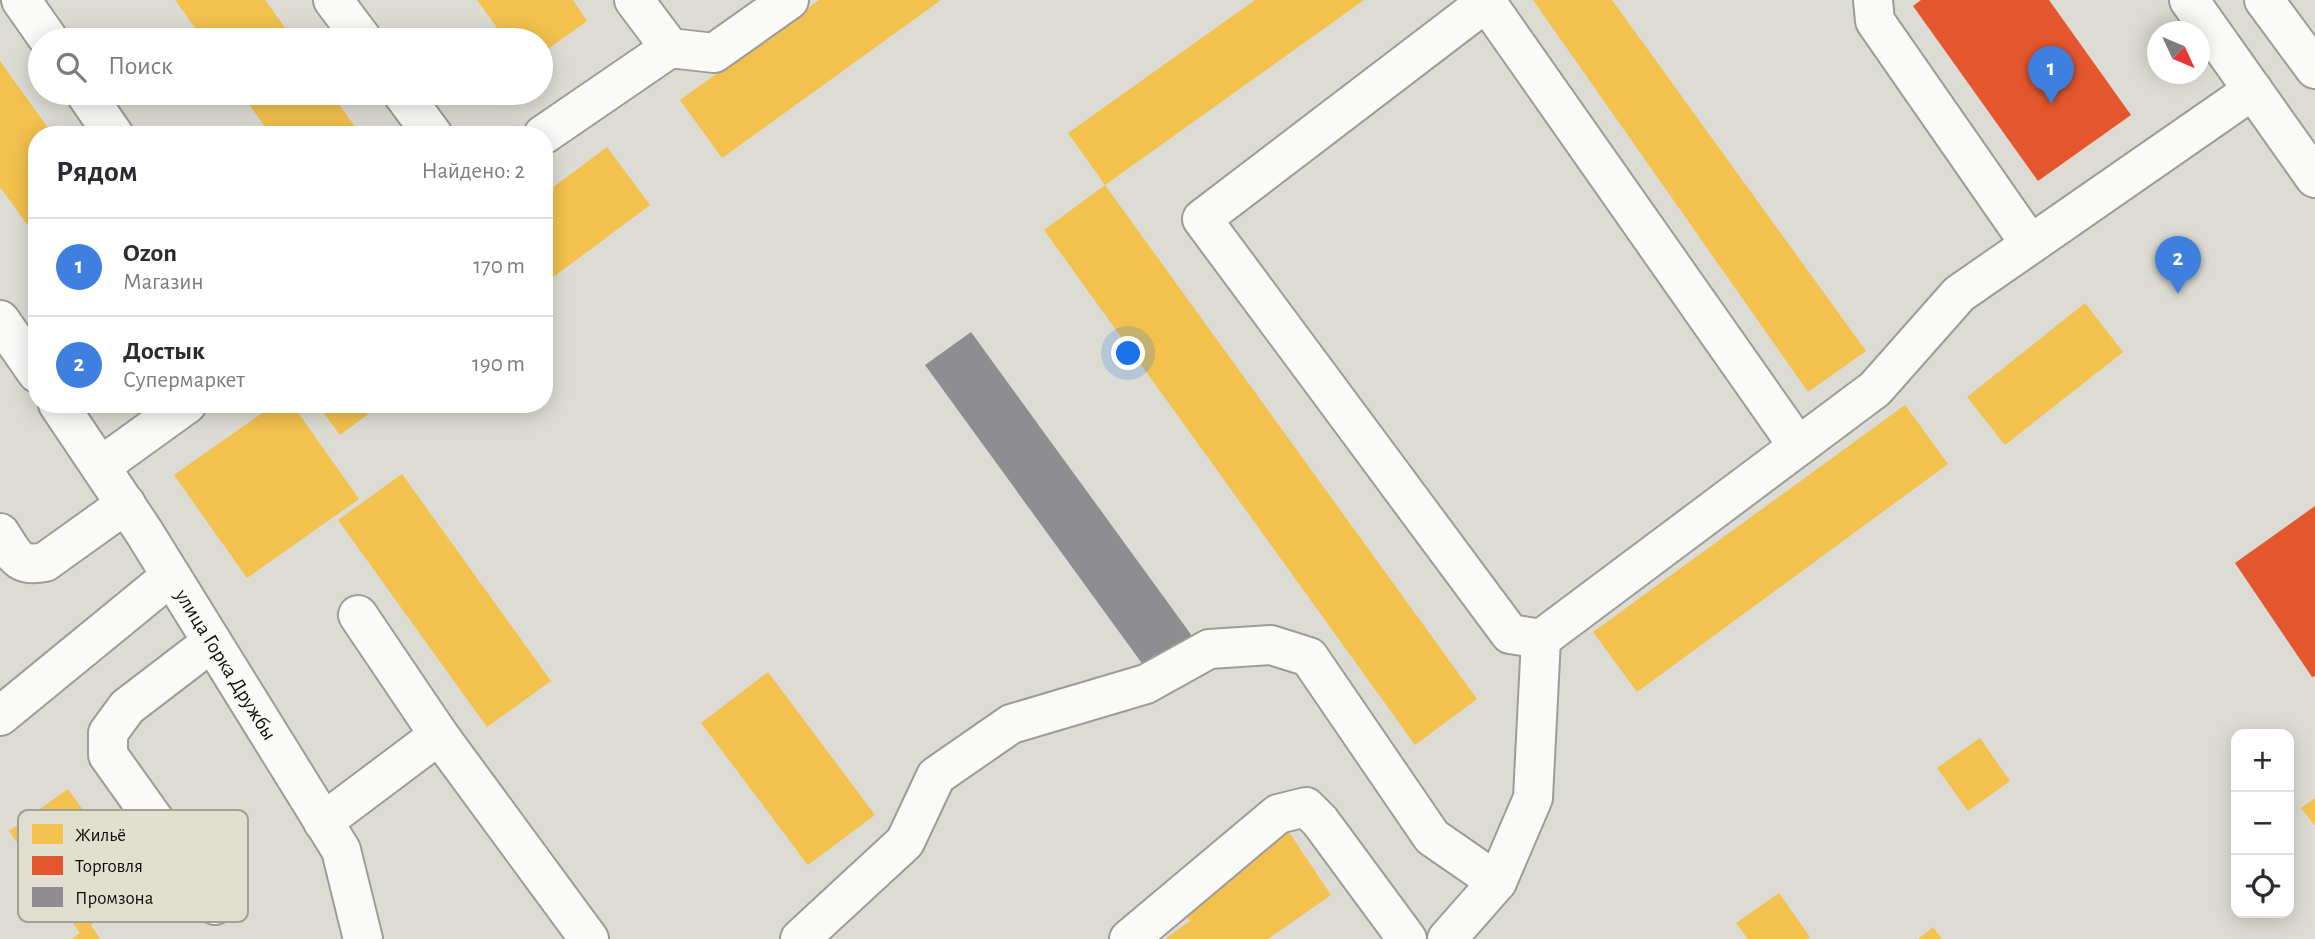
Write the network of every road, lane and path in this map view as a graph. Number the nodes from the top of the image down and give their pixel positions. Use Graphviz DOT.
graph roads {
  1 [pos="21,0"];
  2 [pos="333,0"];
  3 [pos="634,0"];
  4 [pos="789,0"];
  5 [pos="1873,0"];
  6 [pos="2189,0"];
  7 [pos="2264,0"];
  8 [pos="1488,2"];
  9 [pos="41,28"];
  10 [pos="354,28"];
  11 [pos="670,47"];
  12 [pos="2315,69"];
  13 [pos="2253,90"];
  14 [pos="93,105"];
  15 [pos="411,105"];
  16 [pos="108,126"];
  17 [pos="426,126"];
  18 [pos="553,128"];
  19 [pos="2315,178"];
  20 [pos="2030,244"];
  21 [pos="0,320"];
  22 [pos="28,360"];
  23 [pos="64,413"];
  24 [pos="175,413"];
  25 [pos="1798,446"];
  26 [pos="101,466"];
  27 [pos="126,504"];
  28 [pos="0,533"];
  29 [pos="171,576"];
  30 [pos="358,615"];
  31 [pos="1541,639"];
  32 [pos="212,642"];
  33 [pos="0,716"];
  34 [pos="439,735"];
  35 [pos="147,810"];
  36 [pos="323,822"];
  37 [pos="1497,882"];
  38 [pos="363,939"];
  39 [pos="589,939"];
  40 [pos="800,939"];
  41 [pos="1129,939"];
  42 [pos="1407,939"];
  43 [pos="1447,939"];
  1 -- 9 [label="street"];
  2 -- 10 [label="street"];
  3 -- 11 [label="street"];
  4 -- 11 [label="street"];
  5 -- 20 [label="street"];
  6 -- 13 [label="street"];
  7 -- 12 [label="street"];
  8 -- 25 [label="street"];
  8 -- 31 [label="street"];
  11 -- 18 [label="street"];
  13 -- 19 [label="street"];
  13 -- 20 [label="street"];
  14 -- 16 [label="street"];
  15 -- 17 [label="street"];
  20 -- 25 [label="street"];
  21 -- 22 [label="street"];
  23 -- 26 [label="street, улица Горка Дружбы"];
  24 -- 26 [label="street"];
  25 -- 31 [label="street"];
  26 -- 27 [label="street, улица Горка Дружбы"];
  27 -- 28 [label="street"];
  27 -- 29 [label="street, улица Горка Дружбы"];
  29 -- 32 [label="street, улица Горка Дружбы"];
  29 -- 33 [label="street"];
  30 -- 34 [label="street"];
  31 -- 37 [label="street"];
  32 -- 35 [label="street"];
  32 -- 36 [label="street, улица Горка Дружбы"];
  34 -- 36 [label="street"];
  34 -- 39 [label="street"];
  36 -- 38 [label="street, улица Горка Дружбы"];
  37 -- 40 [label="street"];
  37 -- 43 [label="street"];
  41 -- 42 [label="street"];
}
